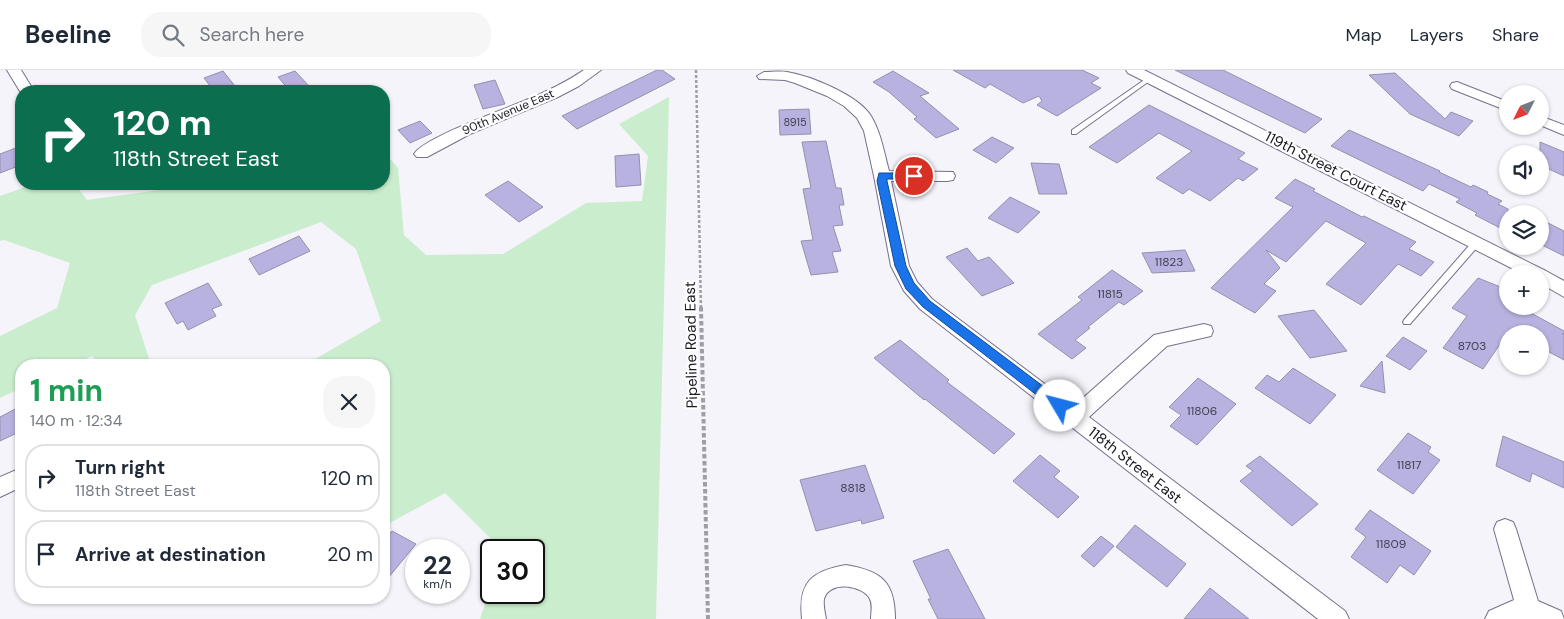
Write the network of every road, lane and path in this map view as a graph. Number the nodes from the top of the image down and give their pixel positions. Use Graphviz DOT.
graph roads {
  1 [pos="14,70"];
  2 [pos="594,70"];
  3 [pos="696,70"];
  4 [pos="1133,70"];
  5 [pos="764,76"];
  6 [pos="1150,78"];
  7 [pos="23,85"];
  8 [pos="1457,86"];
  9 [pos="1499,103"];
  10 [pos="1549,124"];
  11 [pos="1564,130"];
  12 [pos="1074,132"];
  13 [pos="422,154"];
  14 [pos="882,176"];
  15 [pos="947,176"];
  16 [pos="1476,242"];
  17 [pos="1521,265"];
  18 [pos="1549,280"];
  19 [pos="1564,290"];
  20 [pos="1406,322"];
  21 [pos="1204,331"];
  22 [pos="1075,417"];
  23 [pos="15,480"];
  24 [pos="0,488"];
  25 [pos="1505,529"];
  26 [pos="1529,611"];
  27 [pos="708,619"];
  28 [pos="814,619"];
  29 [pos="883,619"];
  30 [pos="1337,619"];
  31 [pos="1497,619"];
  32 [pos="1553,619"];
  1 -- 7 [label="street"];
  2 -- 13 [label="street, 90th Avenue East"];
  3 -- 27 [label="path, Pipeline Road East"];
  4 -- 6 [label="street, 119th Street Court East"];
  5 -- 14 [label="street, 118th Street East"];
  6 -- 12 [label="lane"];
  6 -- 16 [label="street, 119th Street Court East"];
  8 -- 9 [label="street"];
  10 -- 11 [label="street"];
  14 -- 15 [label="street"];
  14 -- 22 [label="street, 118th Street East"];
  16 -- 17 [label="street, 119th Street Court East"];
  16 -- 20 [label="lane"];
  18 -- 19 [label="street, 119th Street Court East"];
  21 -- 22 [label="street"];
  22 -- 30 [label="street, 118th Street East"];
  23 -- 24 [label="street"];
  25 -- 26 [label="street"];
  26 -- 31 [label="street"];
  26 -- 32 [label="street"];
  28 -- 29 [label="street"];
}
